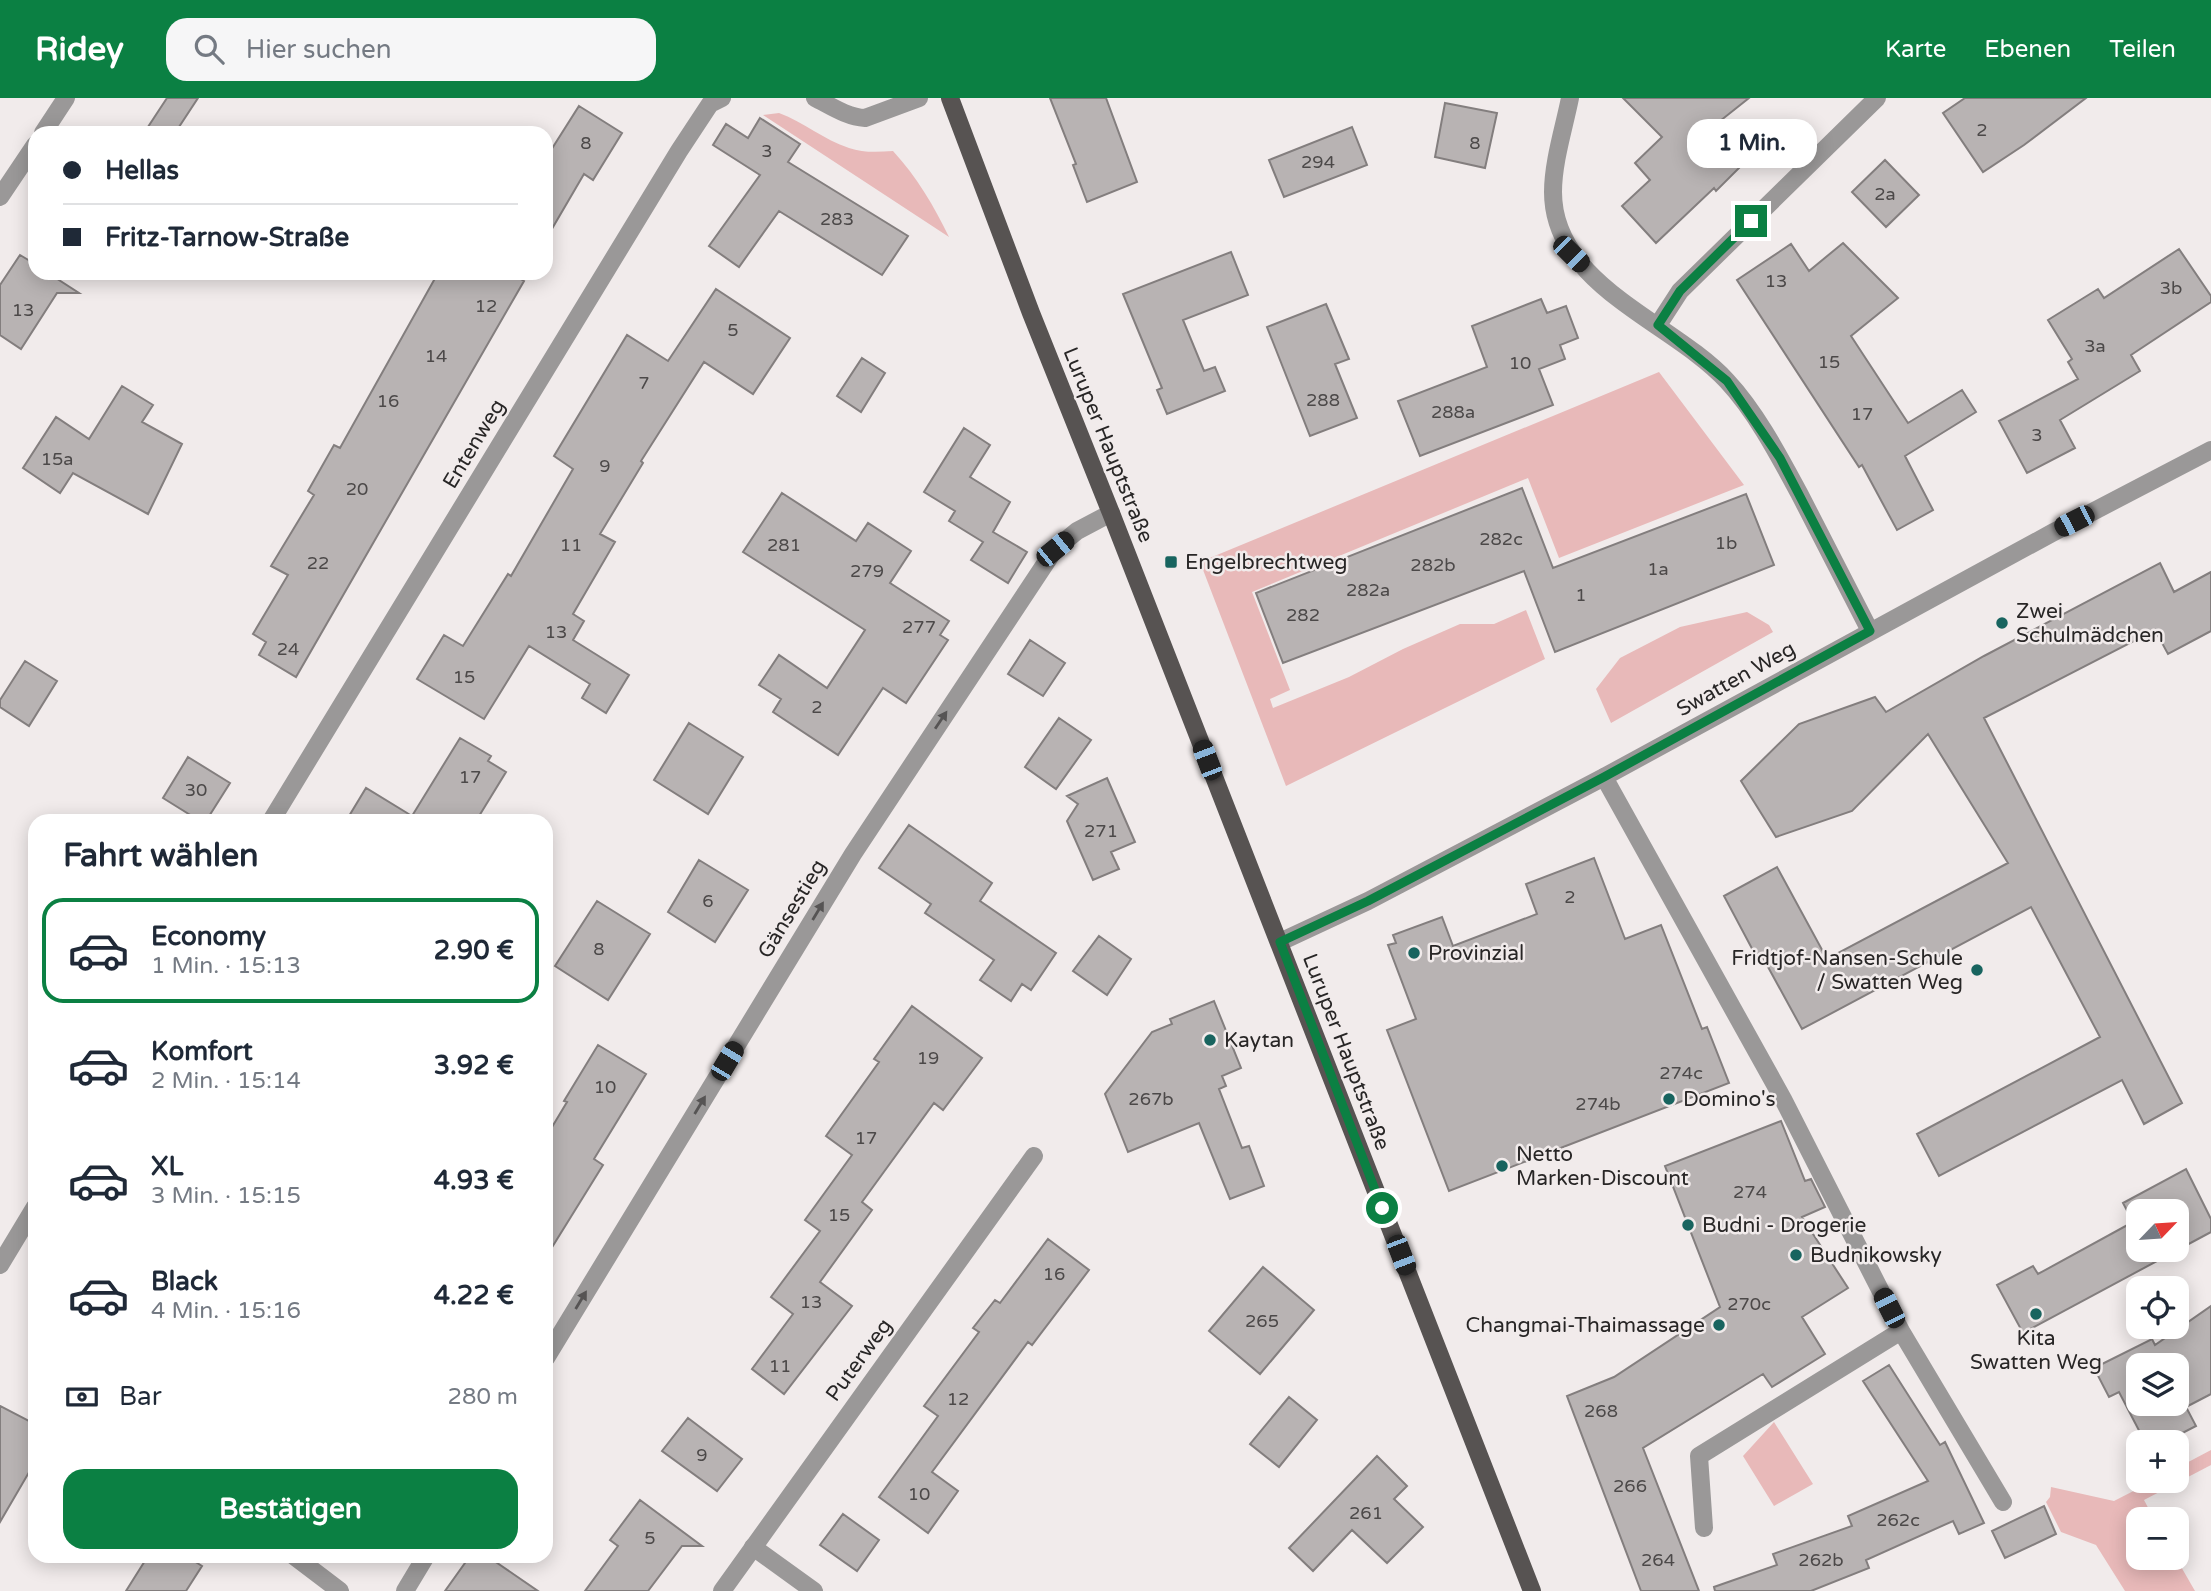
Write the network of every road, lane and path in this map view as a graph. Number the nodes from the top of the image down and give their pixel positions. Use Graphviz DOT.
graph roads {
  1 [pos="66,98"];
  2 [pos="722,98"];
  3 [pos="815,98"];
  4 [pos="919,98"];
  5 [pos="950,98"];
  6 [pos="1570,98"];
  7 [pos="1877,98"];
  8 [pos="48,126"];
  9 [pos="28,155"];
  10 [pos="0,197"];
  11 [pos="1658,325"];
  12 [pos="2211,450"];
  13 [pos="1111,513"];
  14 [pos="1870,631"];
  15 [pos="1604,777"];
  16 [pos="275,814"];
  17 [pos="1280,942"];
  18 [pos="1034,1156"];
  19 [pos="28,1219"];
  20 [pos="0,1265"];
  21 [pos="1901,1331"];
  22 [pos="553,1347"];
  23 [pos="2003,1502"];
  24 [pos="1703,1528"];
  25 [pos="753,1548"];
  26 [pos="303,1563"];
  27 [pos="422,1563"];
  28 [pos="340,1591"];
  29 [pos="404,1591"];
  30 [pos="722,1591"];
  31 [pos="814,1591"];
  32 [pos="1532,1591"];
  1 -- 8 [label="street"];
  2 -- 16 [label="street, Entenweg"];
  3 -- 4 [label="street"];
  5 -- 13 [label="main road, Luruper Hauptstraße"];
  6 -- 11 [label="street"];
  7 -- 11 [label="street"];
  9 -- 10 [label="street"];
  11 -- 14 [label="street"];
  12 -- 14 [label="street, Swatten Weg"];
  13 -- 17 [label="main road, Luruper Hauptstraße"];
  22 -- 13 [label="street, Gänsestieg, one-way"];
  14 -- 15 [label="street, Swatten Weg"];
  15 -- 17 [label="street, Swatten Weg"];
  15 -- 21 [label="street"];
  17 -- 32 [label="main road, Luruper Hauptstraße"];
  18 -- 25 [label="street, Puterweg"];
  19 -- 20 [label="street"];
  21 -- 23 [label="street"];
  21 -- 24 [label="street"];
  25 -- 30 [label="street, Puterweg"];
  25 -- 31 [label="street"];
  26 -- 28 [label="street"];
  27 -- 29 [label="street"];
}
